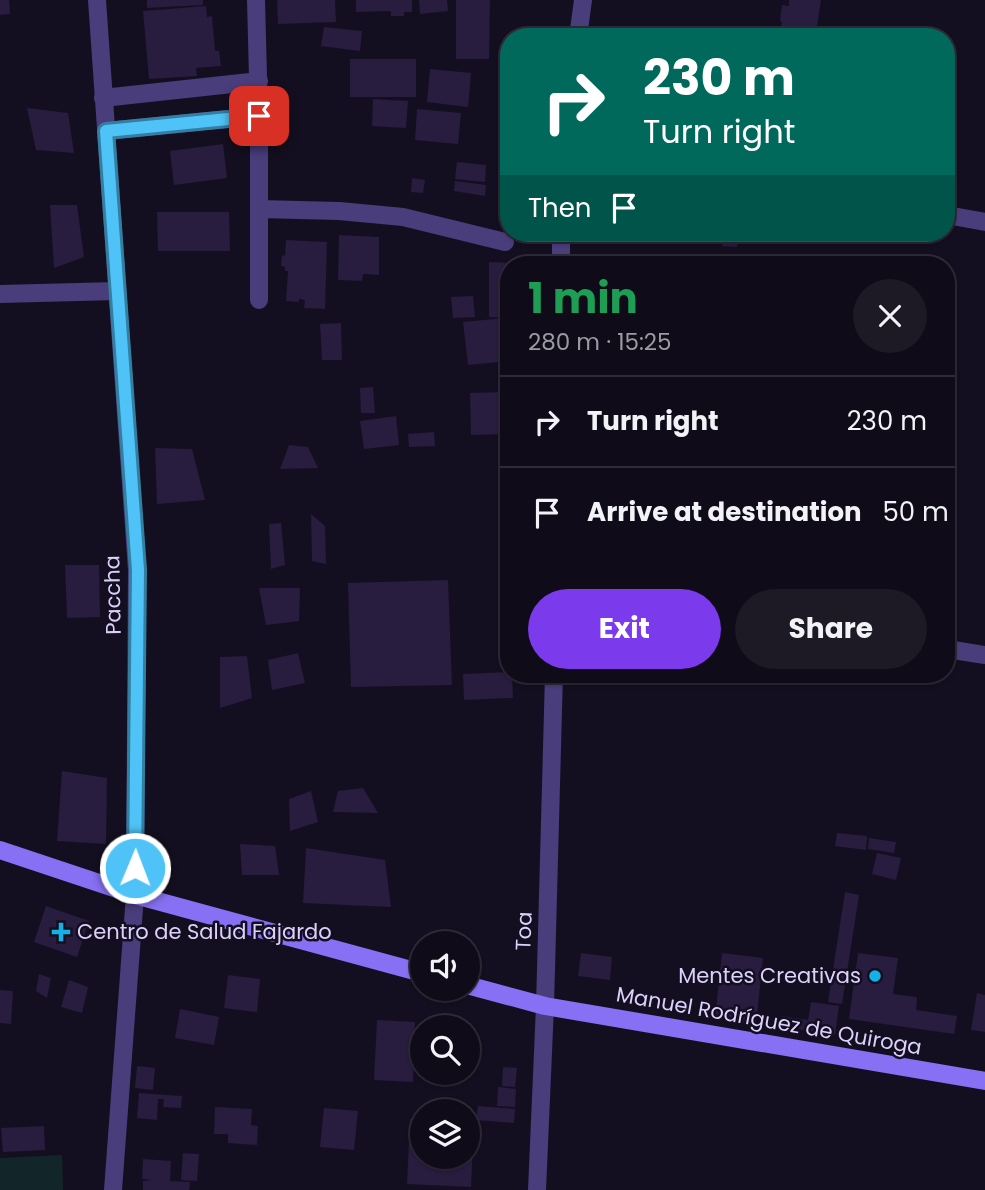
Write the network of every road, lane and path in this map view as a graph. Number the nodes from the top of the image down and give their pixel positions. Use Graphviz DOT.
graph roads {
  1 [pos="97,0"];
  2 [pos="256,0"];
  3 [pos="583,0"];
  4 [pos="579,28"];
  5 [pos="258,81"];
  6 [pos="103,98"];
  7 [pos="259,116"];
  8 [pos="106,131"];
  9 [pos="259,209"];
  10 [pos="955,216"];
  11 [pos="985,222"];
  12 [pos="500,241"];
  13 [pos="117,291"];
  14 [pos="0,294"];
  15 [pos="259,300"];
  16 [pos="955,650"];
  17 [pos="985,655"];
  18 [pos="554,683"];
  19 [pos="0,850"];
  20 [pos="135,895"];
  21 [pos="410,970"];
  22 [pos="480,988"];
  23 [pos="545,1006"];
  24 [pos="985,1081"];
  25 [pos="113,1190"];
  26 [pos="537,1190"];
  1 -- 6 [label="street, Paccha"];
  2 -- 5 [label="street"];
  3 -- 4 [label="street"];
  5 -- 6 [label="street"];
  5 -- 7 [label="street"];
  6 -- 8 [label="street, Paccha"];
  7 -- 8 [label="street"];
  7 -- 9 [label="street"];
  8 -- 13 [label="street, Paccha"];
  9 -- 12 [label="street"];
  9 -- 15 [label="street"];
  10 -- 11 [label="street"];
  13 -- 14 [label="street"];
  13 -- 20 [label="street, Paccha"];
  16 -- 17 [label="street"];
  18 -- 23 [label="street, Toa"];
  19 -- 20 [label="street"];
  20 -- 21 [label="street"];
  20 -- 25 [label="street, Paccha"];
  22 -- 23 [label="street, Manuel Rodríguez de Quiroga"];
  23 -- 24 [label="street, Manuel Rodríguez de Quiroga"];
  23 -- 26 [label="street, Toa"];
}
